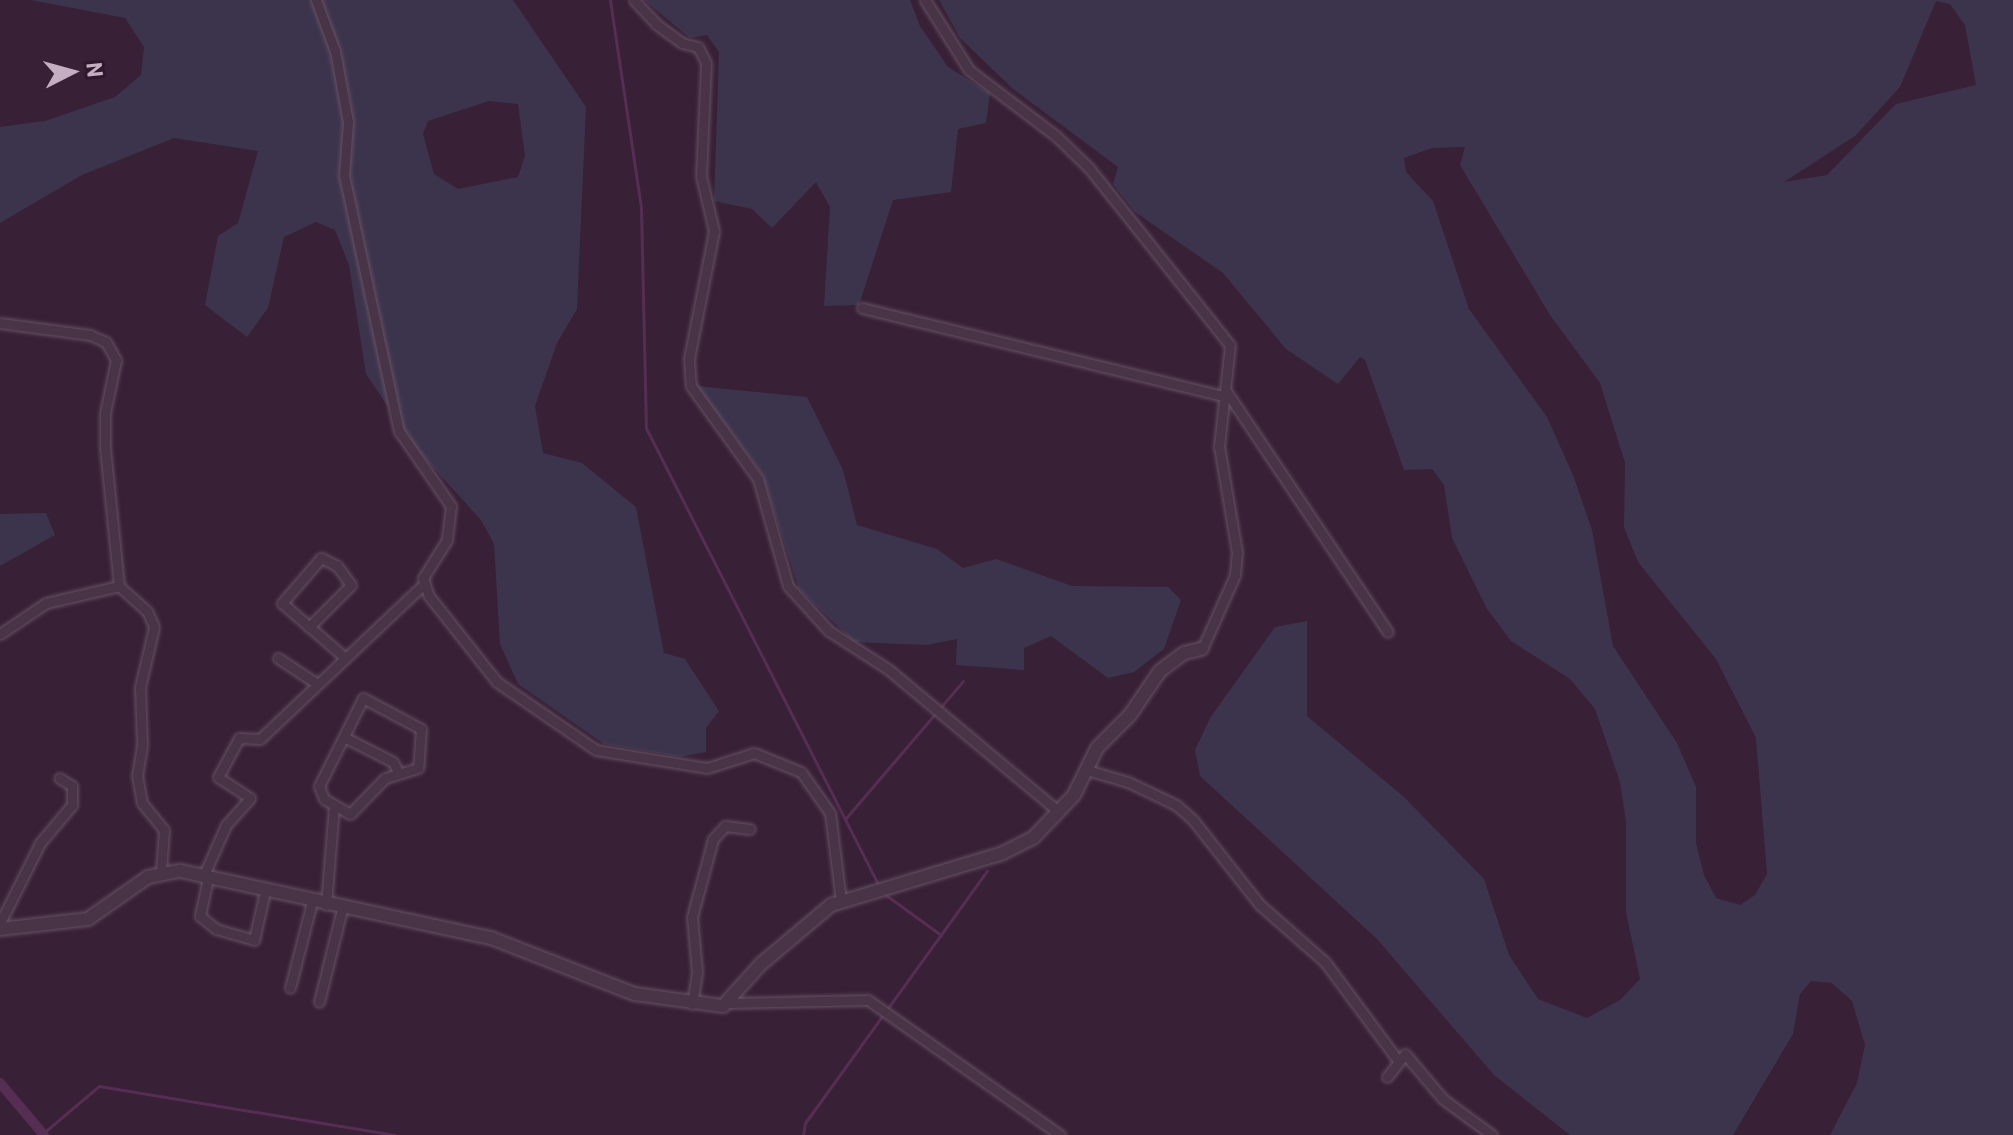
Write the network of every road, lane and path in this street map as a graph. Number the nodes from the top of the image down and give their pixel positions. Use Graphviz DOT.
graph roads {
  1 [pos="316,0"];
  2 [pos="634,0"];
  3 [pos="925,0"];
  4 [pos="862,308"];
  5 [pos="0,323"];
  6 [pos="1226,394"];
  7 [pos="423,585"];
  8 [pos="119,586"];
  9 [pos="309,627"];
  10 [pos="1388,632"];
  11 [pos="0,634"];
  12 [pos="1202,649"];
  13 [pos="343,656"];
  14 [pos="278,658"];
  15 [pos="314,682"];
  16 [pos="344,737"];
  17 [pos="1087,770"];
  18 [pos="399,774"];
  19 [pos="59,778"];
  20 [pos="334,805"];
  21 [pos="1059,812"];
  22 [pos="750,829"];
  23 [pos="161,872"];
  24 [pos="206,877"];
  25 [pos="265,891"];
  26 [pos="841,901"];
  27 [pos="312,902"];
  28 [pos="326,906"];
  29 [pos="342,909"];
  30 [pos="0,926"];
  31 [pos="290,988"];
  32 [pos="319,1002"];
  33 [pos="730,1003"];
  34 [pos="692,1004"];
  35 [pos="1399,1062"];
  36 [pos="1387,1077"];
  37 [pos="1060,1135"];
  38 [pos="1492,1135"];
  1 -- 7 [label="street"];
  2 -- 21 [label="street"];
  3 -- 6 [label="street"];
  4 -- 6 [label="street"];
  5 -- 8 [label="street"];
  6 -- 10 [label="street"];
  6 -- 12 [label="street"];
  7 -- 13 [label="street"];
  7 -- 26 [label="street"];
  8 -- 11 [label="street"];
  8 -- 23 [label="street"];
  9 -- 9 [label="street"];
  9 -- 13 [label="street"];
  12 -- 17 [label="street"];
  13 -- 15 [label="street"];
  14 -- 15 [label="street"];
  15 -- 24 [label="street"];
  16 -- 18 [label="street"];
  16 -- 18 [label="street"];
  16 -- 20 [label="street"];
  17 -- 21 [label="street"];
  17 -- 35 [label="street"];
  18 -- 20 [label="street"];
  19 -- 30 [label="street"];
  20 -- 28 [label="street"];
  21 -- 26 [label="street"];
  22 -- 34 [label="street"];
  23 -- 24 [label="street"];
  23 -- 30 [label="street"];
  24 -- 25 [label="street"];
  24 -- 25 [label="street"];
  25 -- 27 [label="street"];
  26 -- 33 [label="street"];
  27 -- 28 [label="street"];
  27 -- 31 [label="street"];
  28 -- 29 [label="street"];
  29 -- 32 [label="street"];
  29 -- 34 [label="street"];
  33 -- 34 [label="street"];
  33 -- 37 [label="street"];
  35 -- 36 [label="street"];
  35 -- 38 [label="street"];
}
